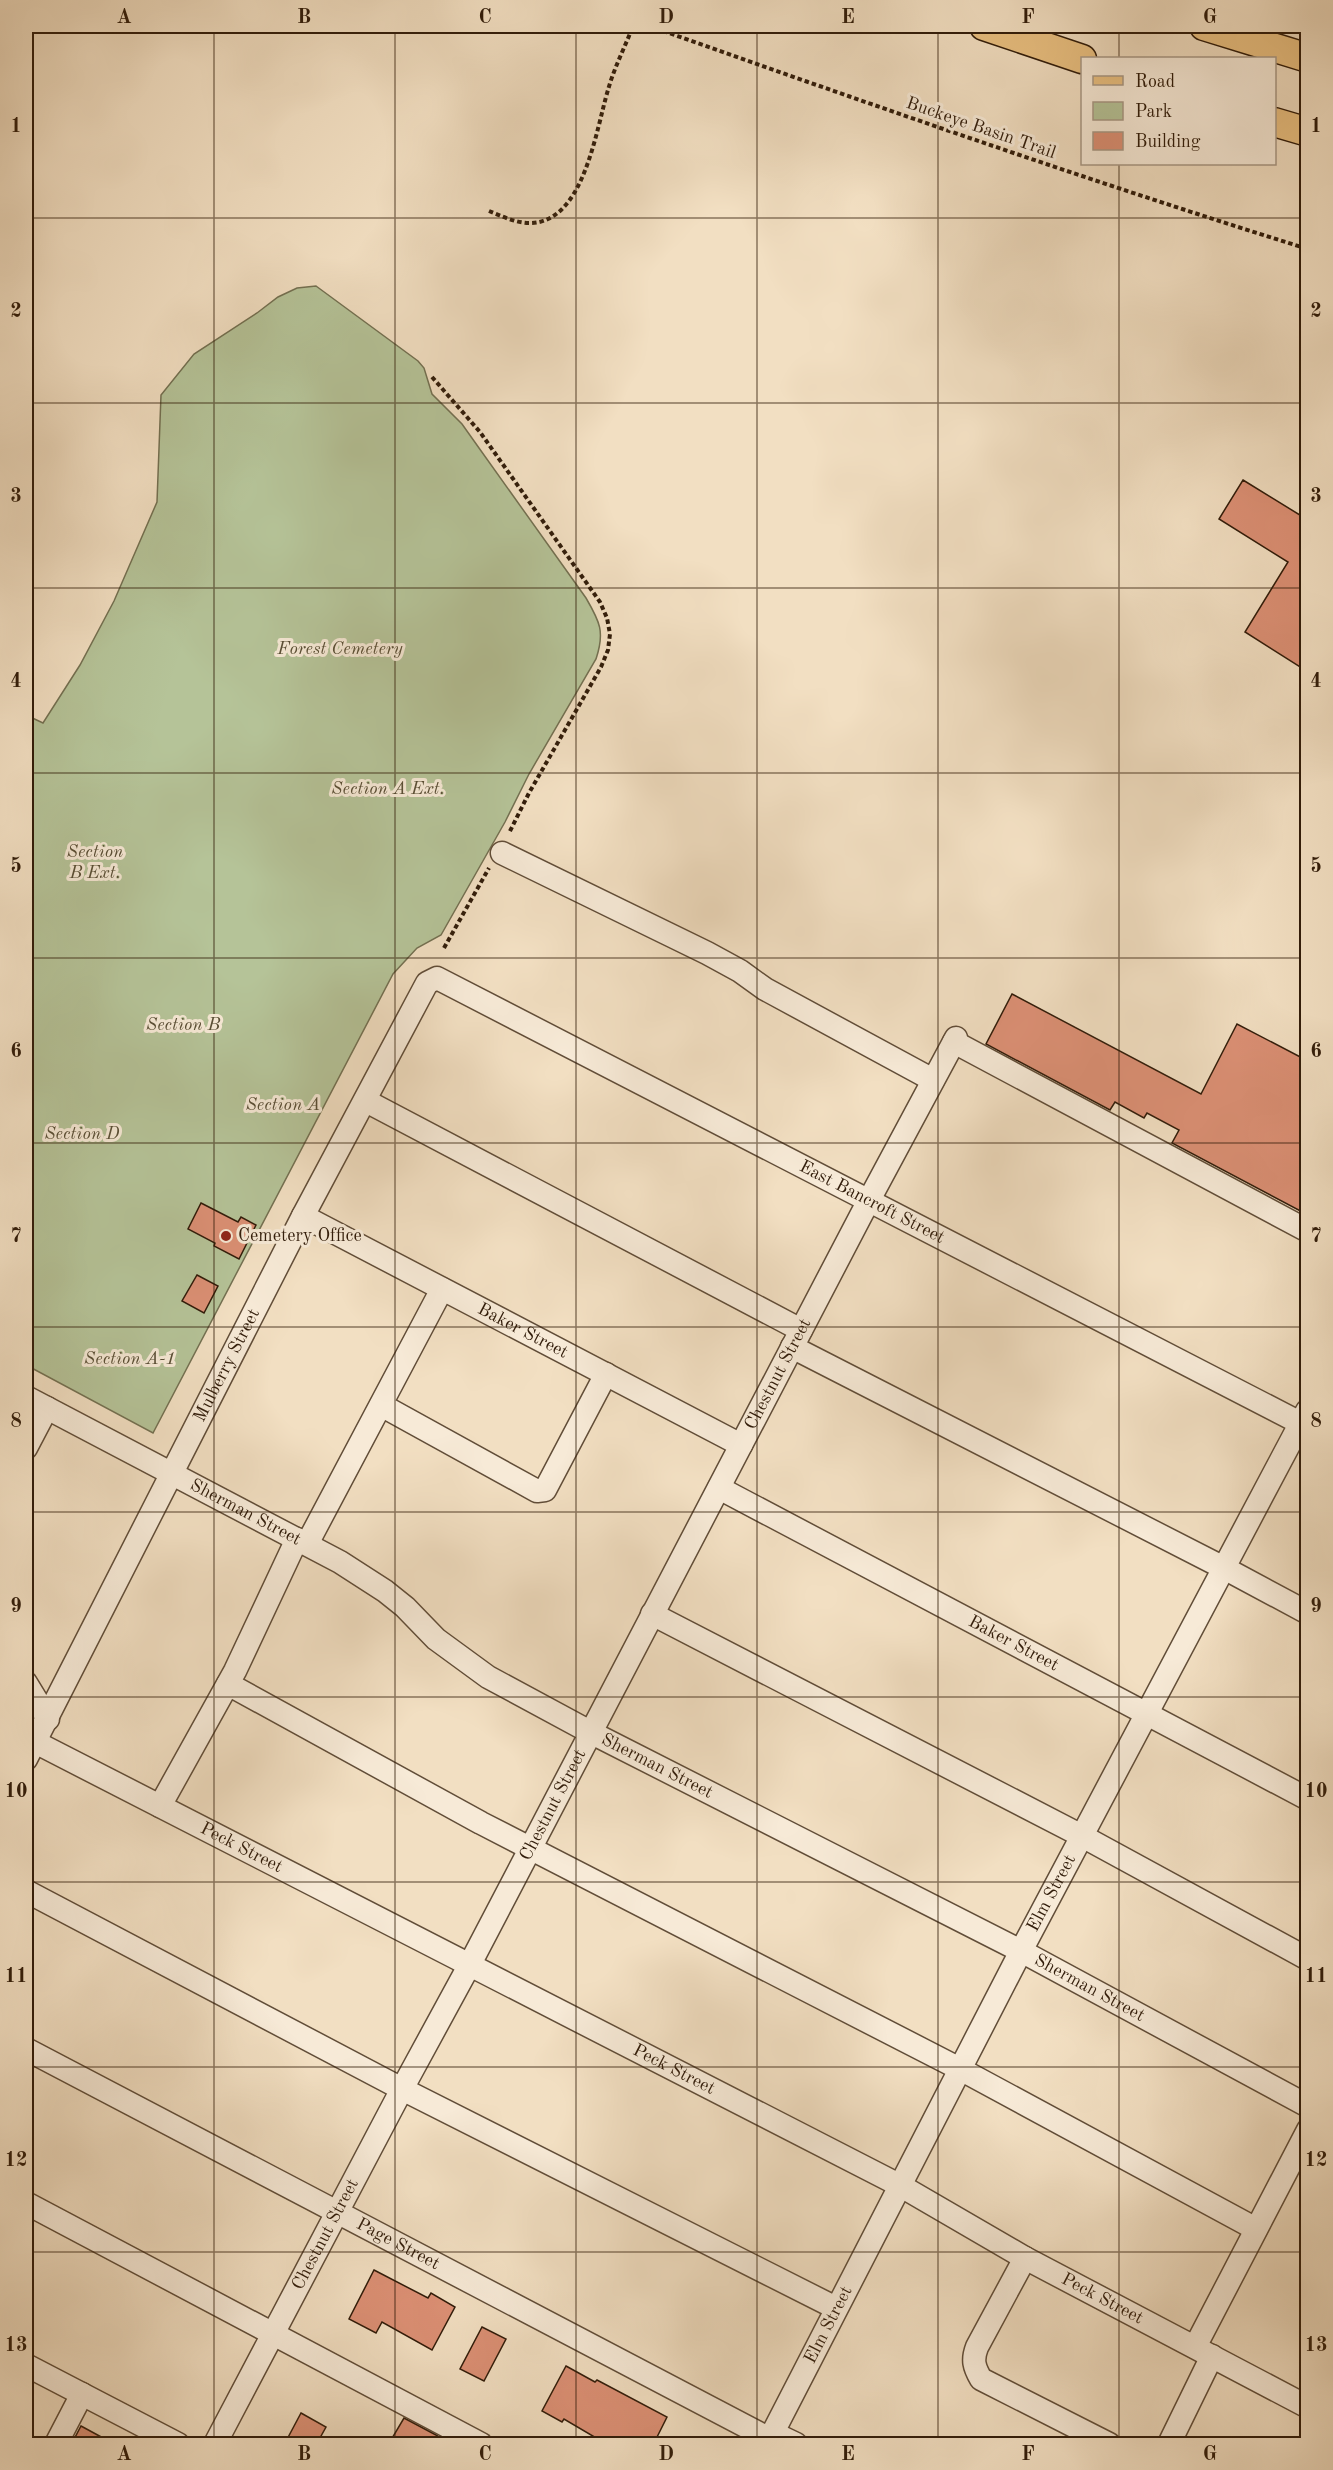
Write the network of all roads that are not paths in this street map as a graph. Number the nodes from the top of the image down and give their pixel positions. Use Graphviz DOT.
graph roads {
  1 [pos="984,26"];
  2 [pos="1204,26"];
  3 [pos="1081,58"];
  4 [pos="1308,58"];
  5 [pos="1276,122"];
  6 [pos="1308,132"];
  7 [pos="501,850"];
  8 [pos="437,978"];
  9 [pos="933,1080"];
  10 [pos="366,1101"];
  11 [pos="868,1202"];
  12 [pos="303,1216"];
  13 [pos="1308,1231"];
  14 [pos="442,1289"];
  15 [pos="796,1339"];
  16 [pos="606,1374"];
  17 [pos="26,1397"];
  18 [pos="381,1406"];
  19 [pos="47,1408"];
  20 [pos="1305,1420"];
  21 [pos="741,1445"];
  22 [pos="26,1448"];
  23 [pos="171,1474"];
  24 [pos="719,1488"];
  25 [pos="302,1542"];
  26 [pos="1224,1568"];
  27 [pos="1308,1612"];
  28 [pos="652,1614"];
  29 [pos="26,1683"];
  30 [pos="228,1684"];
  31 [pos="1148,1713"];
  32 [pos="48,1719"];
  33 [pos="590,1732"];
  34 [pos="30,1751"];
  35 [pos="1308,1799"];
  36 [pos="160,1806"];
  37 [pos="1082,1836"];
  38 [pos="531,1847"];
  39 [pos="26,1891"];
  40 [pos="1021,1951"];
  41 [pos="1308,1959"];
  42 [pos="470,1964"];
  43 [pos="26,2049"];
  44 [pos="960,2069"];
  45 [pos="402,2089"];
  46 [pos="1308,2106"];
  47 [pos="1308,2130"];
  48 [pos="901,2186"];
  49 [pos="26,2203"];
  50 [pos="337,2212"];
  51 [pos="1256,2229"];
  52 [pos="1025,2258"];
  53 [pos="836,2308"];
  54 [pos="273,2335"];
  55 [pos="1203,2352"];
  56 [pos="26,2365"];
  57 [pos="82,2394"];
  58 [pos="1308,2407"];
  59 [pos="770,2439"];
  60 [pos="56,2445"];
  61 [pos="178,2445"];
  62 [pos="215,2445"];
  63 [pos="481,2445"];
  64 [pos="796,2445"];
  65 [pos="1109,2445"];
  66 [pos="1169,2445"];
  1 -- 3 [label="main road"];
  2 -- 4 [label="main road"];
  5 -- 6 [label="main road"];
  7 -- 9 [label="street"];
  8 -- 10 [label="street, Mulberry Street"];
  8 -- 11 [label="street, East Bancroft Street"];
  9 -- 11 [label="street, Chestnut Street"];
  9 -- 13 [label="street, Chestnut Street"];
  10 -- 12 [label="street, Mulberry Street"];
  10 -- 15 [label="street"];
  11 -- 15 [label="street, Chestnut Street"];
  11 -- 20 [label="street, East Bancroft Street"];
  12 -- 14 [label="street, Baker Street"];
  12 -- 23 [label="street, Mulberry Street"];
  14 -- 16 [label="street, Baker Street"];
  14 -- 18 [label="street"];
  15 -- 21 [label="street, Chestnut Street"];
  15 -- 26 [label="street"];
  16 -- 18 [label="street"];
  16 -- 21 [label="street, Baker Street"];
  17 -- 19 [label="street, Sherman Street"];
  18 -- 25 [label="street"];
  19 -- 22 [label="street"];
  19 -- 23 [label="street, Sherman Street"];
  20 -- 26 [label="street, Elm Street"];
  21 -- 24 [label="street, Chestnut Street"];
  23 -- 25 [label="street, Sherman Street"];
  23 -- 32 [label="street, Mulberry Street"];
  24 -- 28 [label="street, Chestnut Street"];
  24 -- 31 [label="street, Baker Street"];
  25 -- 30 [label="street"];
  25 -- 33 [label="street, Sherman Street"];
  26 -- 27 [label="street"];
  26 -- 31 [label="street, Elm Street"];
  28 -- 33 [label="street, Chestnut Street"];
  28 -- 37 [label="street"];
  29 -- 32 [label="street"];
  30 -- 36 [label="street"];
  30 -- 38 [label="street"];
  31 -- 35 [label="street, Baker Street"];
  31 -- 37 [label="street, Elm Street"];
  32 -- 34 [label="street, Mulberry Street"];
  33 -- 38 [label="street, Chestnut Street"];
  33 -- 40 [label="street, Sherman Street"];
  34 -- 36 [label="street, Peck Street"];
  36 -- 42 [label="street, Peck Street"];
  37 -- 40 [label="street, Elm Street"];
  37 -- 41 [label="street"];
  38 -- 42 [label="street, Chestnut Street"];
  38 -- 44 [label="street"];
  39 -- 45 [label="street"];
  40 -- 44 [label="street, Elm Street"];
  40 -- 46 [label="street, Sherman Street"];
  42 -- 45 [label="street, Chestnut Street"];
  42 -- 48 [label="street, Peck Street"];
  43 -- 50 [label="street, Page Street"];
  44 -- 48 [label="street, Elm Street"];
  44 -- 51 [label="street"];
  45 -- 50 [label="street, Chestnut Street"];
  45 -- 53 [label="street"];
  47 -- 51 [label="street"];
  48 -- 52 [label="street, Peck Street"];
  48 -- 53 [label="street, Elm Street"];
  49 -- 54 [label="street"];
  50 -- 54 [label="street, Chestnut Street"];
  50 -- 59 [label="street, Page Street"];
  51 -- 55 [label="street"];
  52 -- 55 [label="street, Peck Street"];
  52 -- 65 [label="street"];
  53 -- 59 [label="street, Elm Street"];
  54 -- 62 [label="street, Chestnut Street"];
  54 -- 63 [label="street"];
  55 -- 58 [label="street, Peck Street"];
  55 -- 66 [label="street"];
  56 -- 57 [label="street"];
  57 -- 60 [label="street"];
  57 -- 61 [label="street"];
  59 -- 64 [label="street, Page Street"];
}
